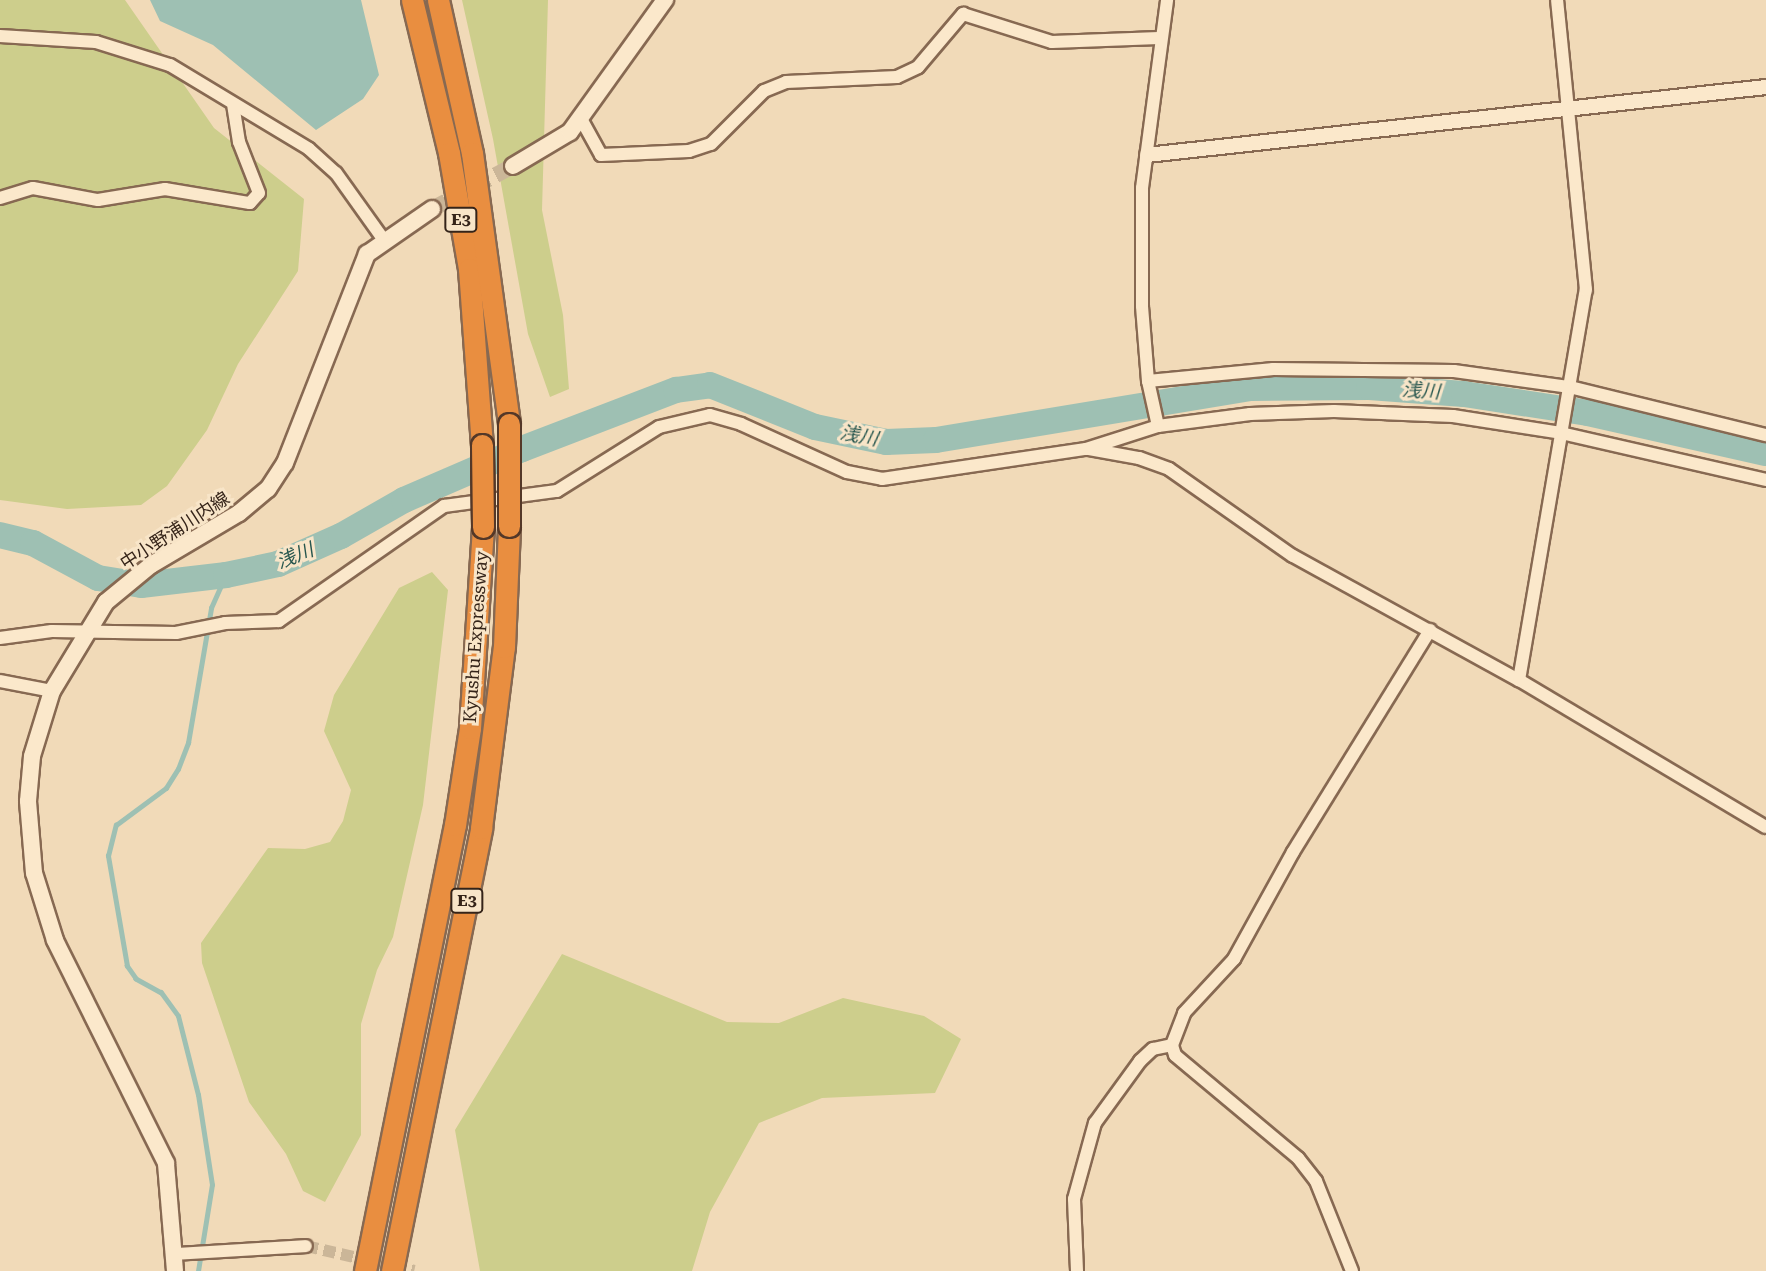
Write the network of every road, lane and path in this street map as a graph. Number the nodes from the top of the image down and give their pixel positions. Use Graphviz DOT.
graph roads {
  1 [pos="412,0"];
  2 [pos="438,0"];
  3 [pos="665,0"];
  4 [pos="1167,0"];
  5 [pos="1557,0"];
  6 [pos="0,36"];
  7 [pos="1159,38"];
  8 [pos="1766,87"];
  9 [pos="233,106"];
  10 [pos="1568,109"];
  11 [pos="580,117"];
  12 [pos="1147,155"];
  13 [pos="513,166"];
  14 [pos="0,198"];
  15 [pos="432,209"];
  16 [pos="383,239"];
  17 [pos="1149,385"];
  18 [pos="1569,390"];
  19 [pos="1156,421"];
  20 [pos="1562,428"];
  21 [pos="1766,435"];
  22 [pos="1086,449"];
  23 [pos="1766,480"];
  24 [pos="89,630"];
  25 [pos="1430,630"];
  26 [pos="0,638"];
  27 [pos="1519,680"];
  28 [pos="0,681"];
  29 [pos="52,691"];
  30 [pos="1766,827"];
  31 [pos="1172,1045"];
  32 [pos="306,1246"];
  33 [pos="176,1254"];
  34 [pos="175,1271"];
  35 [pos="365,1271"];
  36 [pos="392,1271"];
  37 [pos="1077,1271"];
  38 [pos="1352,1271"];
  1 -- 35 [label="highway, Kyushu Expressway / E3, bridge"];
  2 -- 36 [label="highway, Kyushu Expressway / E3, bridge"];
  3 -- 11 [label="main road"];
  4 -- 7 [label="street"];
  5 -- 10 [label="street"];
  6 -- 9 [label="street"];
  7 -- 11 [label="street"];
  7 -- 12 [label="street"];
  8 -- 10 [label="street"];
  9 -- 14 [label="street"];
  9 -- 16 [label="street"];
  10 -- 12 [label="street"];
  10 -- 18 [label="street"];
  11 -- 13 [label="main road"];
  12 -- 17 [label="street"];
  15 -- 16 [label="main road, 中小野浦川内線"];
  16 -- 24 [label="main road, 中小野浦川内線"];
  17 -- 18 [label="street"];
  17 -- 19 [label="street"];
  18 -- 20 [label="street"];
  18 -- 21 [label="street"];
  19 -- 20 [label="street"];
  19 -- 22 [label="street"];
  20 -- 23 [label="street"];
  20 -- 27 [label="street"];
  22 -- 24 [label="street"];
  22 -- 25 [label="street"];
  24 -- 26 [label="street"];
  24 -- 29 [label="main road, 中小野浦川内線"];
  25 -- 27 [label="street"];
  25 -- 31 [label="street"];
  27 -- 30 [label="street"];
  28 -- 29 [label="street"];
  29 -- 33 [label="main road, 中小野浦川内線"];
  31 -- 37 [label="street"];
  31 -- 38 [label="street"];
  32 -- 33 [label="street"];
  33 -- 34 [label="main road, 中小野浦川内線"];
}
